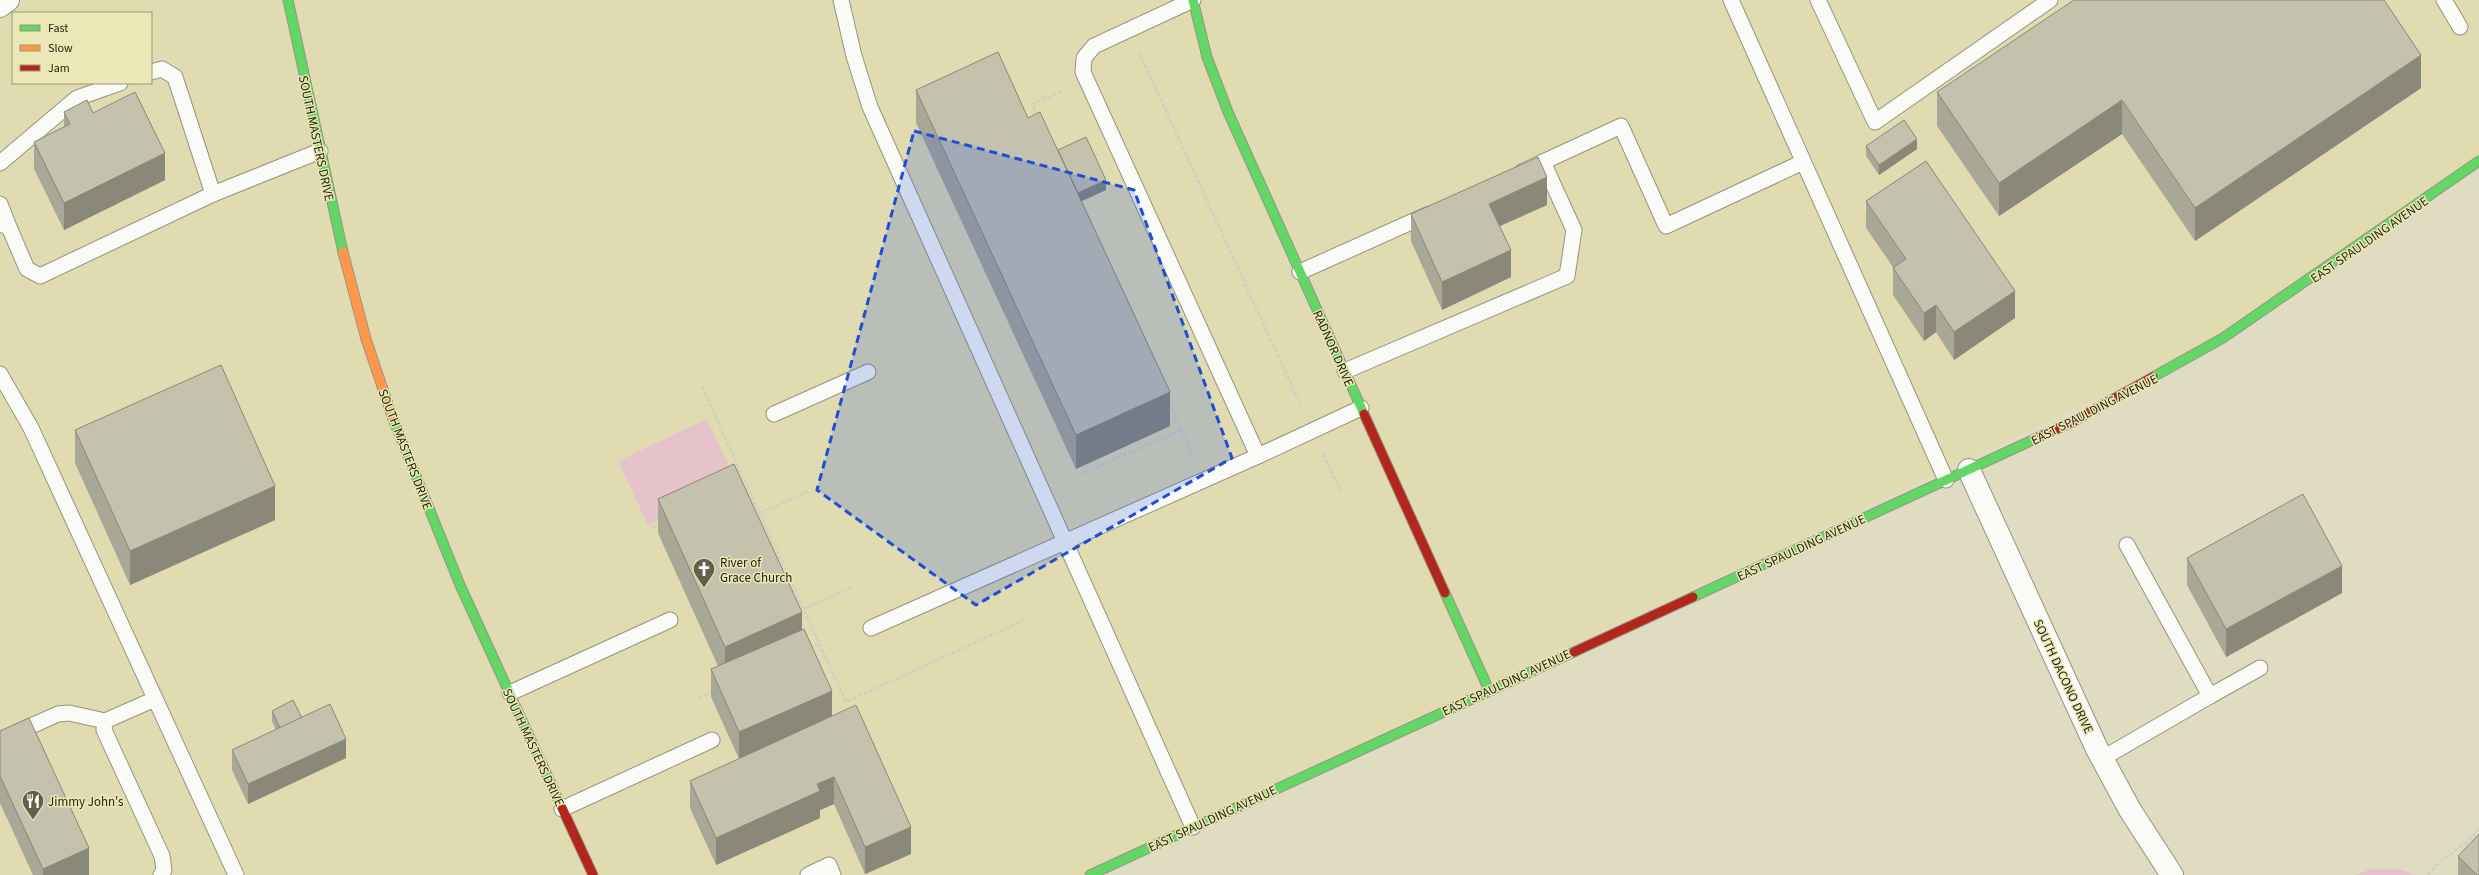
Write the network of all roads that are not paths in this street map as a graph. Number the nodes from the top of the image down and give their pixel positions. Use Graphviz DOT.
graph roads {
  1 [pos="8,0"];
  2 [pos="288,0"];
  3 [pos="840,0"];
  4 [pos="1193,0"];
  5 [pos="1731,0"];
  6 [pos="1818,0"];
  7 [pos="2050,0"];
  8 [pos="2444,0"];
  9 [pos="0,6"];
  10 [pos="2460,27"];
  11 [pos="152,72"];
  12 [pos="117,84"];
  13 [pos="320,151"];
  14 [pos="2479,161"];
  15 [pos="1543,162"];
  16 [pos="1803,162"];
  17 [pos="0,163"];
  18 [pos="1507,178"];
  19 [pos="213,194"];
  20 [pos="0,204"];
  21 [pos="1443,208"];
  22 [pos="4,226"];
  23 [pos="1300,272"];
  24 [pos="1345,371"];
  25 [pos="868,372"];
  26 [pos="0,374"];
  27 [pos="1361,408"];
  28 [pos="774,414"];
  29 [pos="1258,456"];
  30 [pos="1969,470"];
  31 [pos="1946,480"];
  32 [pos="1064,542"];
  33 [pos="2127,545"];
  34 [pos="670,620"];
  35 [pos="871,628"];
  36 [pos="2260,668"];
  37 [pos="1489,690"];
  38 [pos="510,693"];
  39 [pos="2210,696"];
  40 [pos="155,699"];
  41 [pos="105,721"];
  42 [pos="0,740"];
  43 [pos="712,740"];
  44 [pos="2103,758"];
  45 [pos="562,809"];
  46 [pos="1193,827"];
  47 [pos="161,875"];
  48 [pos="236,875"];
  49 [pos="593,875"];
  50 [pos="808,875"];
  51 [pos="833,875"];
  52 [pos="1090,875"];
  53 [pos="2172,875"];
  1 -- 9 [label="street"];
  2 -- 13 [label="street, SOUTH MASTERS DRIVE"];
  3 -- 32 [label="lane"];
  4 -- 23 [label="street, RADNOR DRIVE"];
  4 -- 29 [label="lane"];
  5 -- 16 [label="lane"];
  6 -- 7 [label="lane"];
  8 -- 10 [label="lane"];
  11 -- 19 [label="lane"];
  12 -- 17 [label="lane"];
  13 -- 19 [label="lane"];
  13 -- 38 [label="street, SOUTH MASTERS DRIVE"];
  14 -- 30 [label="street, EAST SPAULDING AVENUE"];
  15 -- 16 [label="lane"];
  15 -- 18 [label="lane"];
  15 -- 24 [label="lane"];
  16 -- 31 [label="lane"];
  19 -- 22 [label="lane"];
  20 -- 22 [label="lane"];
  21 -- 23 [label="lane"];
  23 -- 24 [label="street, RADNOR DRIVE"];
  24 -- 27 [label="street, RADNOR DRIVE"];
  25 -- 28 [label="lane"];
  26 -- 40 [label="lane"];
  27 -- 29 [label="lane"];
  27 -- 37 [label="street, RADNOR DRIVE"];
  29 -- 32 [label="lane"];
  30 -- 31 [label="street, EAST SPAULDING AVENUE"];
  30 -- 44 [label="street, SOUTH DACONO DRIVE"];
  31 -- 37 [label="street, EAST SPAULDING AVENUE"];
  32 -- 35 [label="lane"];
  32 -- 46 [label="lane"];
  33 -- 39 [label="lane"];
  34 -- 38 [label="lane"];
  36 -- 39 [label="lane"];
  37 -- 46 [label="street, EAST SPAULDING AVENUE"];
  38 -- 45 [label="street, SOUTH MASTERS DRIVE"];
  39 -- 44 [label="lane"];
  40 -- 41 [label="lane"];
  40 -- 48 [label="lane"];
  41 -- 42 [label="lane"];
  41 -- 47 [label="lane"];
  43 -- 45 [label="lane"];
  44 -- 53 [label="street, SOUTH DACONO DRIVE"];
  45 -- 49 [label="street, SOUTH MASTERS DRIVE"];
  46 -- 52 [label="street, EAST SPAULDING AVENUE"];
  50 -- 51 [label="lane"];
}
